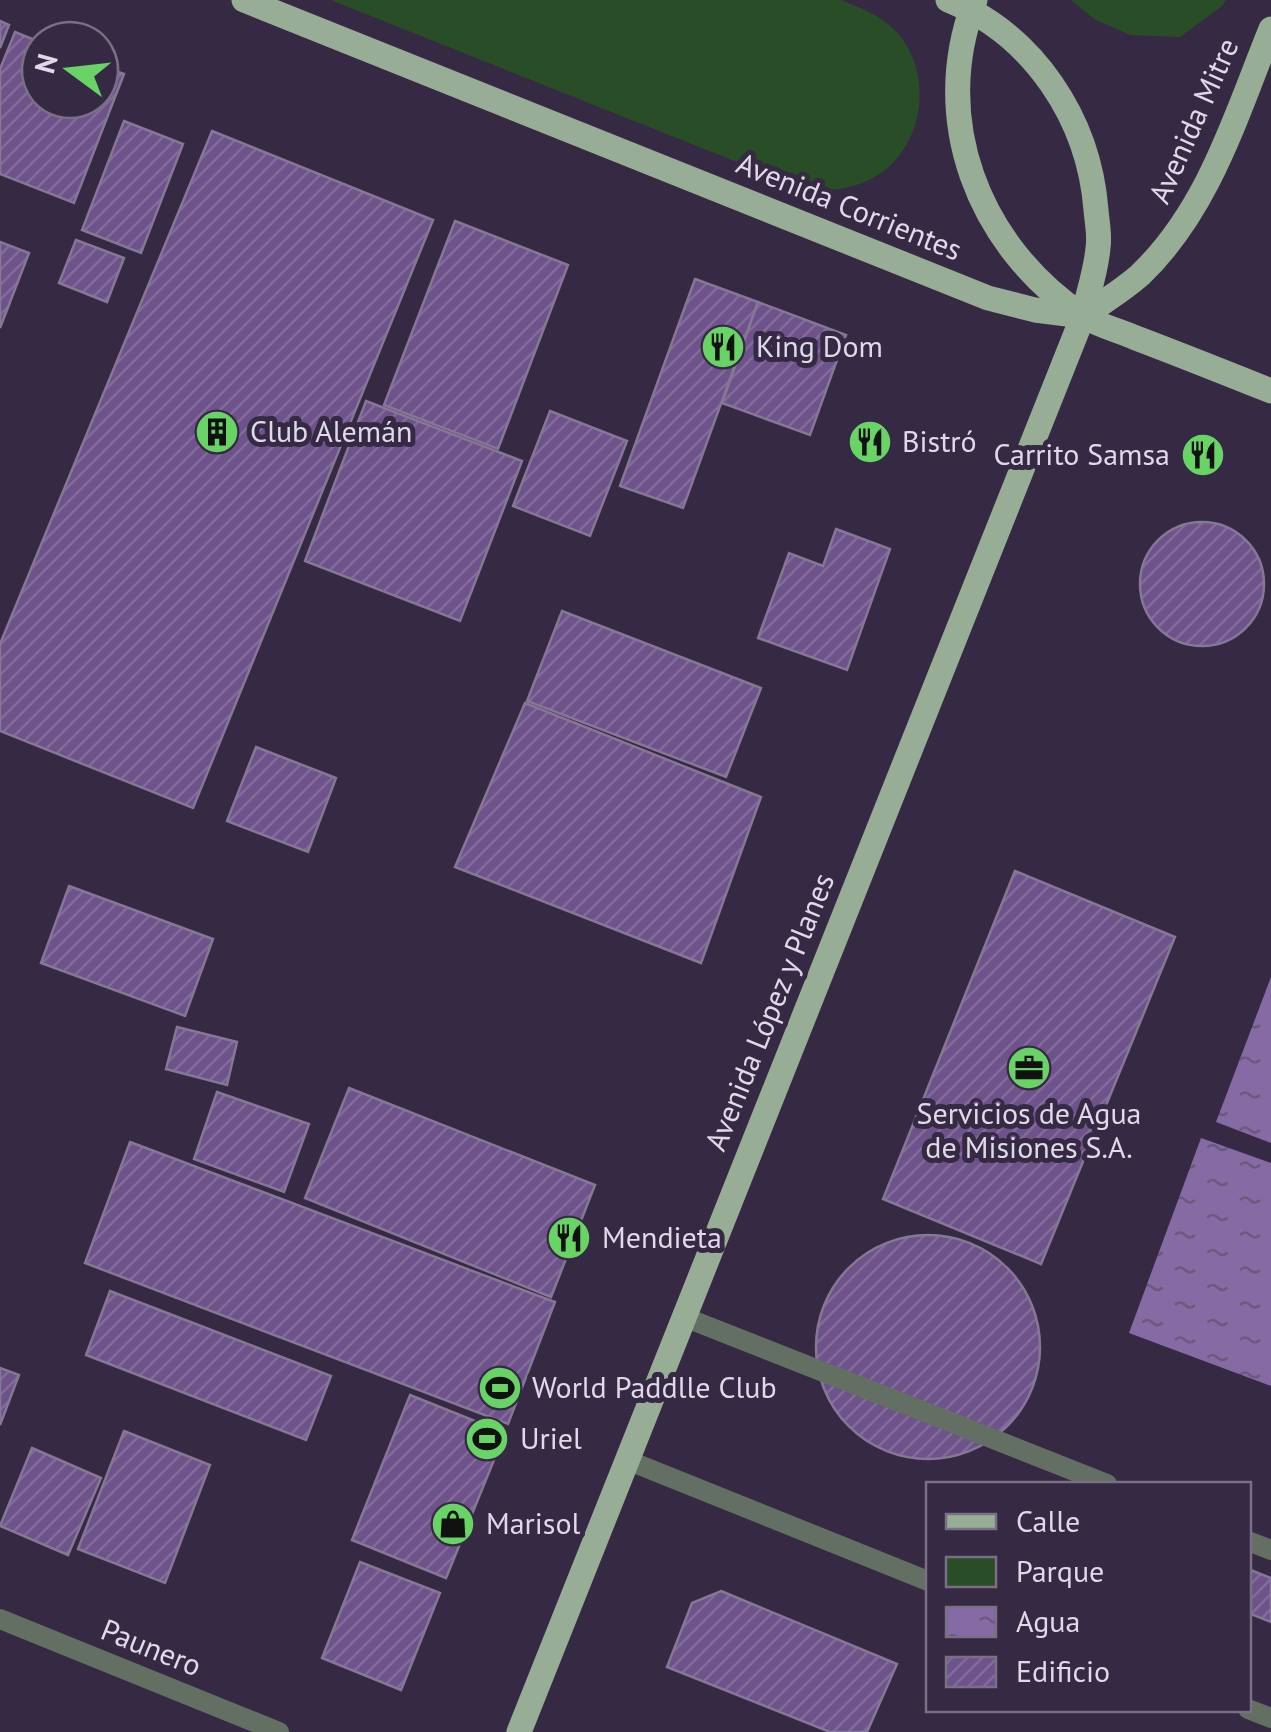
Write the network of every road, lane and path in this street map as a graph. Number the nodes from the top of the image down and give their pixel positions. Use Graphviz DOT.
graph roads {
  1 [pos="244,0"];
  2 [pos="965,3"];
  3 [pos="1271,29"];
  4 [pos="1083,316"];
  5 [pos="1271,391"];
  6 [pos="684,1317"];
  7 [pos="627,1460"];
  8 [pos="1102,1482"];
  9 [pos="926,1580"];
  10 [pos="0,1619"];
  11 [pos="278,1732"];
  12 [pos="519,1732"];
  1 -- 4 [label="main road, Avenida Corrientes"];
  2 -- 4 [label="main road"];
  2 -- 4 [label="main road"];
  3 -- 4 [label="main road, Avenida Mitre"];
  4 -- 5 [label="main road"];
  4 -- 6 [label="main road, Avenida López y Planes"];
  6 -- 7 [label="main road, Avenida López y Planes"];
  6 -- 8 [label="street"];
  7 -- 9 [label="street"];
  7 -- 12 [label="main road, Avenida López y Planes"];
  10 -- 11 [label="street, Paunero"];
}
